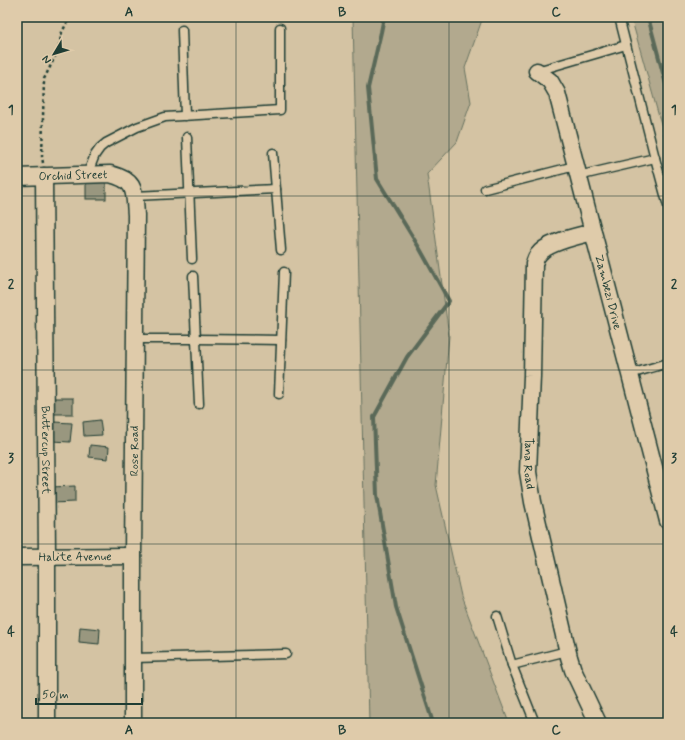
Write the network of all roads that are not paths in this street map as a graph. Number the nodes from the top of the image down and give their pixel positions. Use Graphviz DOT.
graph roads {
  1 [pos="619,17"];
  2 [pos="280,28"];
  3 [pos="182,30"];
  4 [pos="626,45"];
  5 [pos="537,71"];
  6 [pos="186,116"];
  7 [pos="187,137"];
  8 [pos="273,153"];
  9 [pos="655,158"];
  10 [pos="577,171"];
  11 [pos="88,174"];
  12 [pos="17,176"];
  13 [pos="44,176"];
  14 [pos="128,182"];
  15 [pos="276,189"];
  16 [pos="485,189"];
  17 [pos="189,194"];
  18 [pos="135,196"];
  19 [pos="668,206"];
  20 [pos="593,232"];
  21 [pos="281,250"];
  22 [pos="192,259"];
  23 [pos="284,272"];
  24 [pos="193,276"];
  25 [pos="135,339"];
  26 [pos="196,339"];
  27 [pos="281,340"];
  28 [pos="668,363"];
  29 [pos="630,374"];
  30 [pos="279,394"];
  31 [pos="199,404"];
  32 [pos="668,521"];
  33 [pos="133,556"];
  34 [pos="17,557"];
  35 [pos="47,557"];
  36 [pos="497,616"];
  37 [pos="567,651"];
  38 [pos="286,654"];
  39 [pos="133,658"];
  40 [pos="512,664"];
  41 [pos="47,723"];
  42 [pos="133,723"];
  43 [pos="535,723"];
  44 [pos="598,723"];
  1 -- 4 [label="lane"];
  2 -- 6 [label="lane"];
  3 -- 6 [label="lane"];
  4 -- 5 [label="lane"];
  4 -- 9 [label="lane"];
  5 -- 10 [label="street, Zambezi Drive"];
  6 -- 11 [label="lane"];
  7 -- 17 [label="lane"];
  8 -- 15 [label="lane"];
  9 -- 10 [label="lane"];
  9 -- 19 [label="lane"];
  10 -- 16 [label="lane"];
  10 -- 20 [label="street, Zambezi Drive"];
  11 -- 13 [label="street, Orchid Street"];
  11 -- 14 [label="street, Orchid Street"];
  12 -- 13 [label="street, Orchid Street"];
  13 -- 35 [label="street, Buttercup Street"];
  14 -- 18 [label="street, Rose Road"];
  15 -- 17 [label="lane"];
  15 -- 21 [label="lane"];
  17 -- 18 [label="lane"];
  17 -- 22 [label="lane"];
  18 -- 25 [label="street, Rose Road"];
  20 -- 29 [label="street, Zambezi Drive"];
  20 -- 37 [label="street, Tana Road"];
  23 -- 27 [label="lane"];
  24 -- 26 [label="lane"];
  25 -- 26 [label="lane"];
  25 -- 33 [label="street, Rose Road"];
  26 -- 27 [label="lane"];
  26 -- 31 [label="lane"];
  27 -- 30 [label="lane"];
  28 -- 29 [label="lane"];
  29 -- 32 [label="street, Zambezi Drive"];
  33 -- 35 [label="street, Halite Avenue"];
  33 -- 39 [label="street, Rose Road"];
  34 -- 35 [label="street, Halite Avenue"];
  35 -- 41 [label="street, Buttercup Street"];
  36 -- 40 [label="lane"];
  37 -- 40 [label="lane"];
  37 -- 44 [label="street, Tana Road"];
  38 -- 39 [label="lane"];
  39 -- 42 [label="street, Rose Road"];
  40 -- 43 [label="lane"];
}
